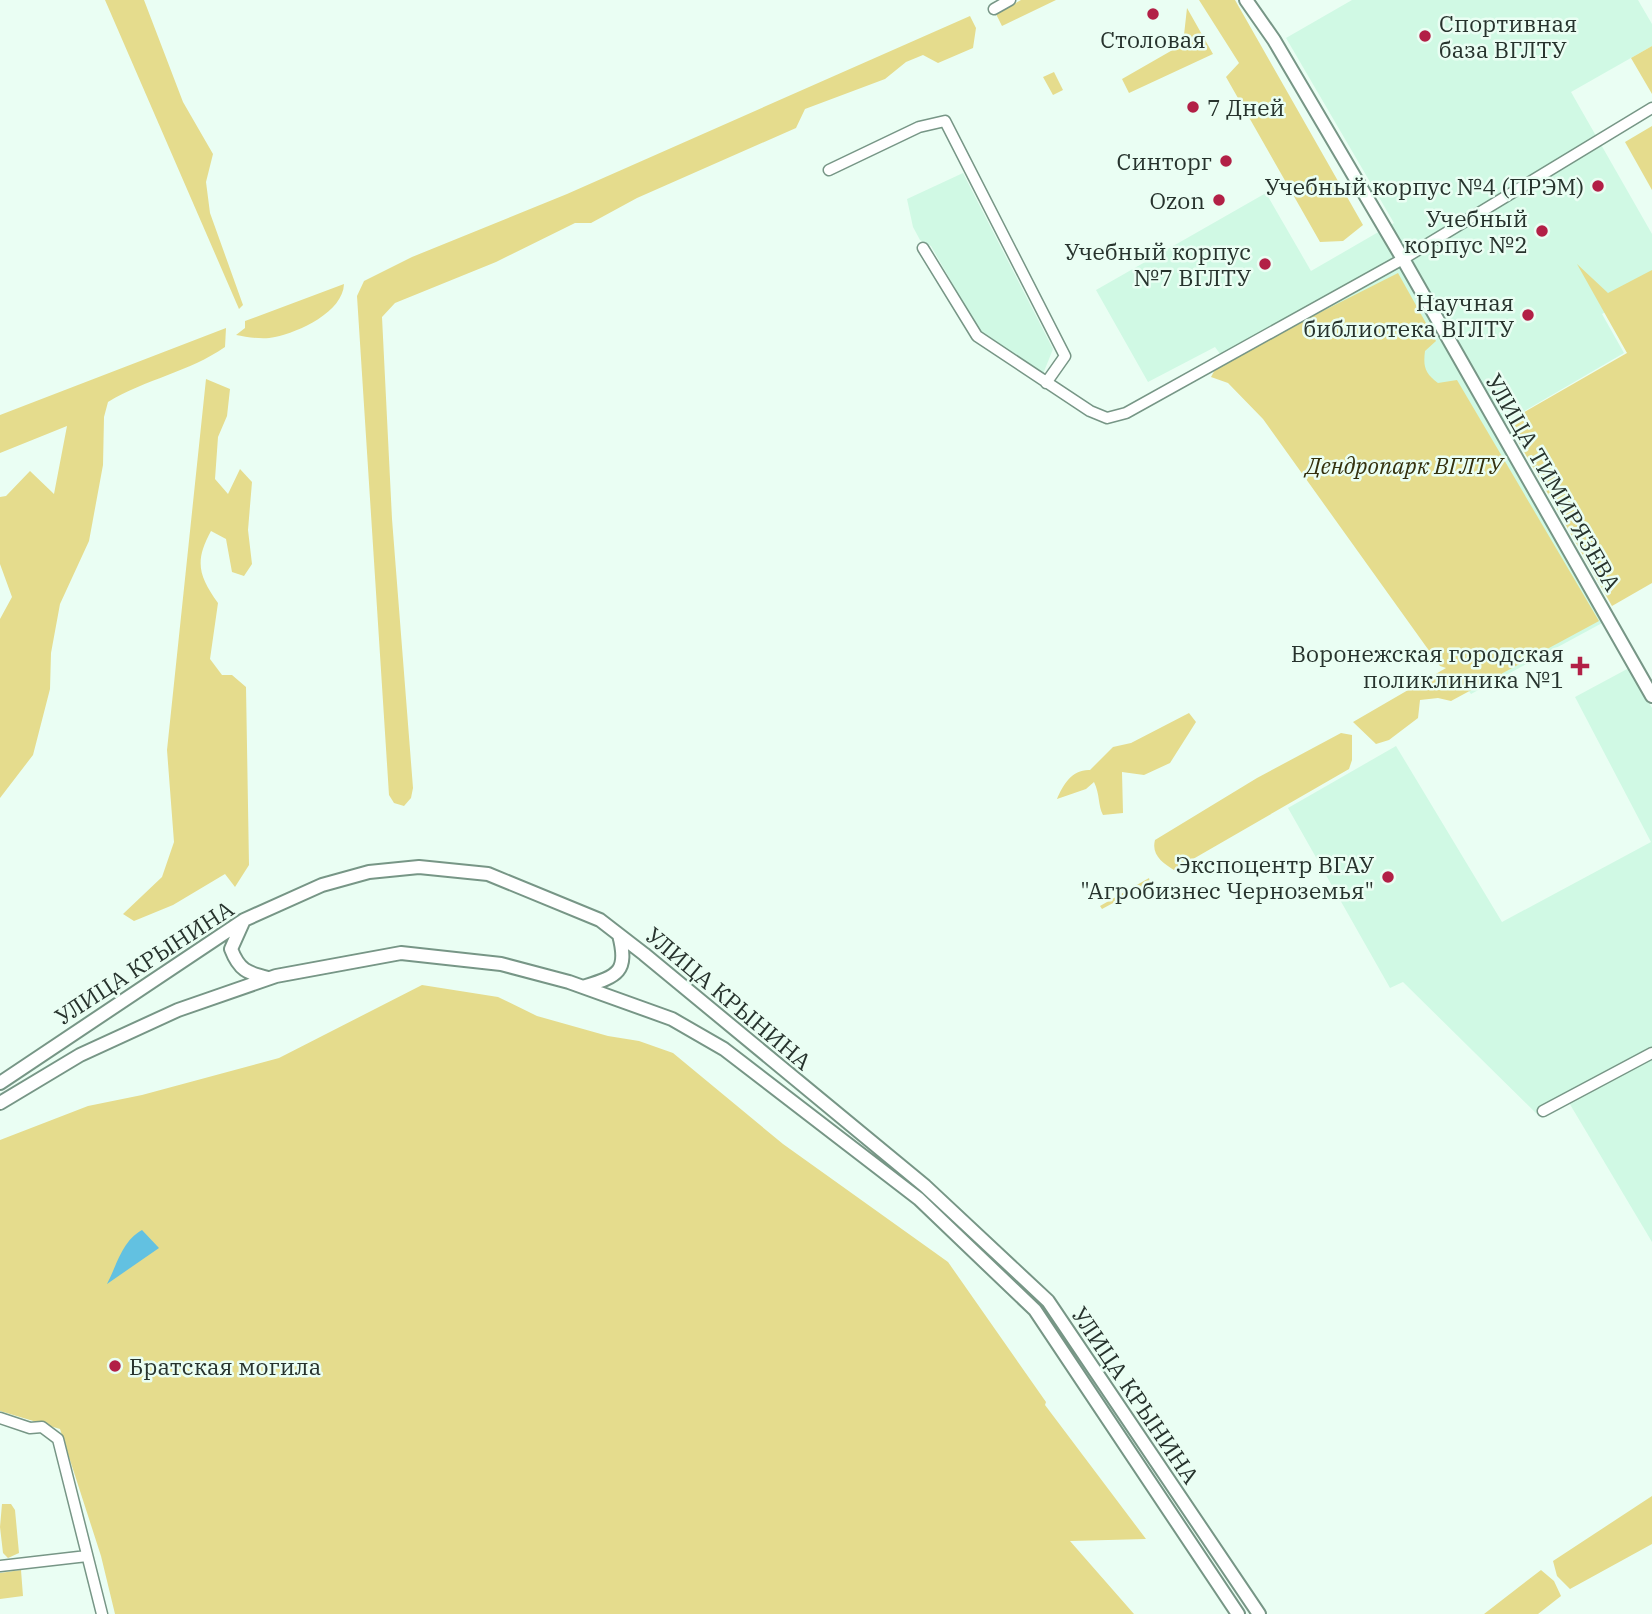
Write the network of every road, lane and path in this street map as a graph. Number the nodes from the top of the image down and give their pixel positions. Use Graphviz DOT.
graph roads {
  1 [pos="1010,0"];
  2 [pos="1246,0"];
  3 [pos="994,9"];
  4 [pos="1652,108"];
  5 [pos="829,170"];
  6 [pos="923,248"];
  7 [pos="1403,259"];
  8 [pos="1046,383"];
  9 [pos="1652,696"];
  10 [pos="244,920"];
  11 [pos="619,935"];
  12 [pos="268,978"];
  13 [pos="583,987"];
  14 [pos="1652,1054"];
  15 [pos="0,1083"];
  16 [pos="0,1103"];
  17 [pos="1543,1111"];
  18 [pos="0,1418"];
  19 [pos="87,1556"];
  20 [pos="0,1566"];
  21 [pos="103,1614"];
  22 [pos="1238,1614"];
  23 [pos="1259,1614"];
  1 -- 3 [label="street"];
  2 -- 7 [label="main road, УЛИЦА ТИМИРЯЗЕВА"];
  4 -- 7 [label="street"];
  5 -- 8 [label="street"];
  6 -- 8 [label="street"];
  7 -- 8 [label="street"];
  7 -- 9 [label="main road, УЛИЦА ТИМИРЯЗЕВА"];
  10 -- 11 [label="main road, УЛИЦА КРЫНИНА"];
  10 -- 12 [label="main road"];
  10 -- 15 [label="main road, УЛИЦА КРЫНИНА"];
  11 -- 13 [label="main road"];
  11 -- 23 [label="main road, УЛИЦА КРЫНИНА"];
  12 -- 13 [label="main road, УЛИЦА КРЫНИНА"];
  12 -- 16 [label="main road, УЛИЦА КРЫНИНА"];
  13 -- 22 [label="main road, УЛИЦА КРЫНИНА"];
  14 -- 17 [label="street"];
  18 -- 19 [label="street"];
  19 -- 20 [label="street"];
  19 -- 21 [label="street"];
}
